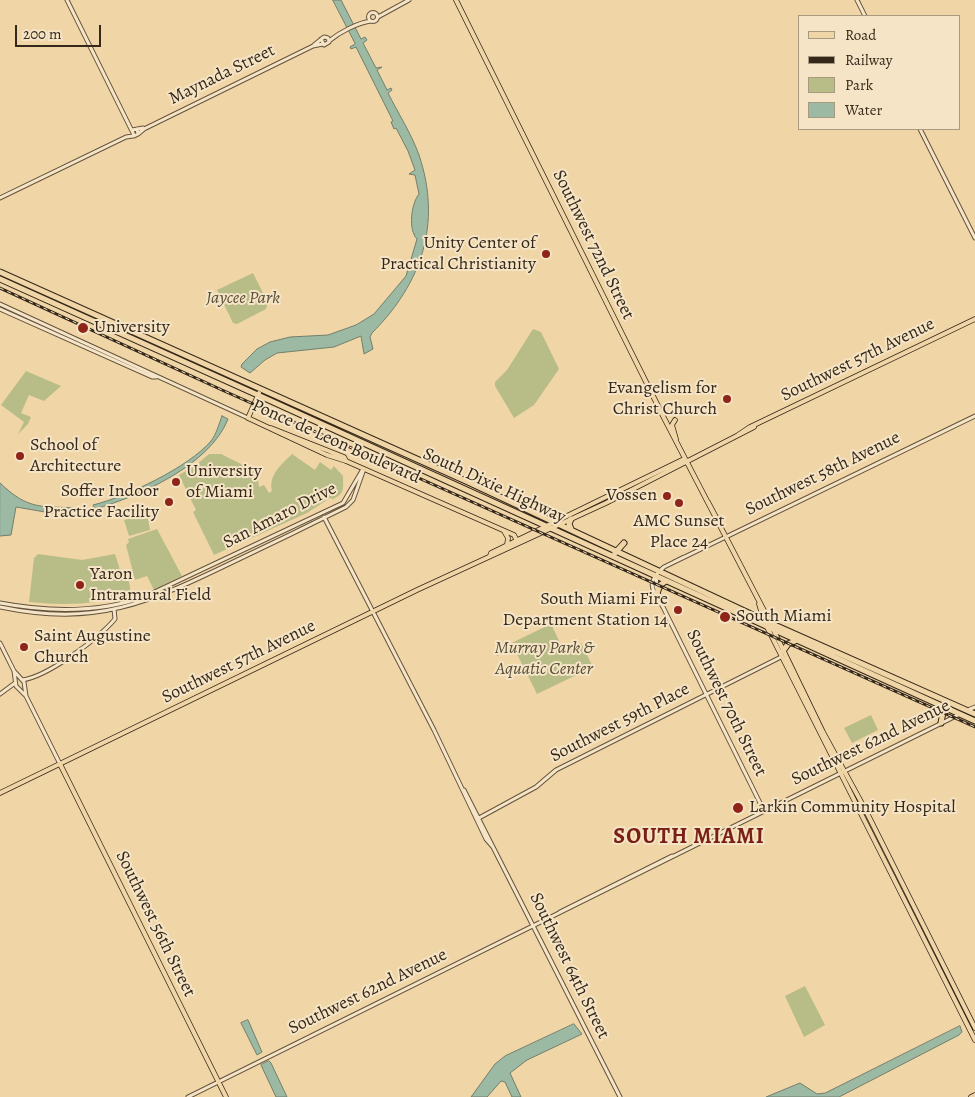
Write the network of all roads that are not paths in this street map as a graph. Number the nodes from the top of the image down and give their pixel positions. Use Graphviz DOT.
graph roads {
  1 [pos="67,0"];
  2 [pos="409,0"];
  3 [pos="456,0"];
  4 [pos="857,0"];
  5 [pos="376,15"];
  6 [pos="864,15"];
  7 [pos="369,17"];
  8 [pos="371,21"];
  9 [pos="362,22"];
  10 [pos="321,39"];
  11 [pos="328,39"];
  12 [pos="323,44"];
  13 [pos="313,46"];
  14 [pos="144,129"];
  15 [pos="921,130"];
  16 [pos="134,131"];
  17 [pos="0,198"];
  18 [pos="975,238"];
  19 [pos="0,272"];
  20 [pos="0,279"];
  21 [pos="0,304"];
  22 [pos="0,309"];
  23 [pos="975,319"];
  24 [pos="157,377"];
  25 [pos="261,389"];
  26 [pos="258,395"];
  27 [pos="975,416"];
  28 [pos="248,418"];
  29 [pos="675,420"];
  30 [pos="351,430"];
  31 [pos="341,432"];
  32 [pos="360,440"];
  33 [pos="676,441"];
  34 [pos="419,460"];
  35 [pos="686,460"];
  36 [pos="407,462"];
  37 [pos="364,469"];
  38 [pos="426,470"];
  39 [pos="468,482"];
  40 [pos="456,483"];
  41 [pos="476,492"];
  42 [pos="595,502"];
  43 [pos="602,504"];
  44 [pos="588,511"];
  45 [pos="322,514"];
  46 [pos="324,518"];
  47 [pos="571,519"];
  48 [pos="553,525"];
  49 [pos="571,530"];
  50 [pos="504,531"];
  51 [pos="725,537"];
  52 [pos="518,540"];
  53 [pos="624,543"];
  54 [pos="506,545"];
  55 [pos="610,548"];
  56 [pos="503,552"];
  57 [pos="605,552"];
  58 [pos="618,552"];
  59 [pos="490,556"];
  60 [pos="629,557"];
  61 [pos="656,574"];
  62 [pos="666,581"];
  63 [pos="657,593"];
  64 [pos="0,603"];
  65 [pos="759,604"];
  66 [pos="113,605"];
  67 [pos="663,607"];
  68 [pos="0,608"];
  69 [pos="114,610"];
  70 [pos="372,612"];
  71 [pos="764,620"];
  72 [pos="769,626"];
  73 [pos="774,632"];
  74 [pos="795,641"];
  75 [pos="0,643"];
  76 [pos="783,651"];
  77 [pos="781,657"];
  78 [pos="788,662"];
  79 [pos="14,671"];
  80 [pos="31,678"];
  81 [pos="22,680"];
  82 [pos="899,680"];
  83 [pos="16,682"];
  84 [pos="888,682"];
  85 [pos="24,686"];
  86 [pos="18,689"];
  87 [pos="903,689"];
  88 [pos="6,691"];
  89 [pos="0,694"];
  90 [pos="706,695"];
  91 [pos="26,696"];
  92 [pos="938,705"];
  93 [pos="975,707"];
  94 [pos="967,711"];
  95 [pos="960,714"];
  96 [pos="975,714"];
  97 [pos="975,721"];
  98 [pos="941,724"];
  99 [pos="60,764"];
  100 [pos="844,770"];
  101 [pos="839,773"];
  102 [pos="0,793"];
  103 [pos="764,810"];
  104 [pos="478,819"];
  105 [pos="533,925"];
  106 [pos="975,1028"];
  107 [pos="975,1040"];
  108 [pos="218,1082"];
  109 [pos="975,1095"];
  110 [pos="188,1097"];
  111 [pos="226,1097"];
  112 [pos="620,1097"];
  113 [pos="971,1097"];
  1 -- 16 [label="street"];
  2 -- 5 [label="street"];
  3 -- 33 [label="main road, Southwest 72nd Street"];
  4 -- 6 [label="street"];
  5 -- 7 [label="street"];
  5 -- 8 [label="street"];
  7 -- 8 [label="street"];
  7 -- 9 [label="street"];
  8 -- 9 [label="street"];
  9 -- 11 [label="street"];
  10 -- 11 [label="street"];
  10 -- 12 [label="street"];
  10 -- 13 [label="street, Maynada Street"];
  11 -- 12 [label="street, Maynada Street"];
  12 -- 13 [label="street, Maynada Street"];
  13 -- 14 [label="street, Maynada Street"];
  14 -- 16 [label="street, Maynada Street"];
  14 -- 16 [label="street, Maynada Street"];
  15 -- 18 [label="street"];
  16 -- 17 [label="street, Maynada Street"];
  19 -- 25 [label="highway, South Dixie Highway"];
  20 -- 26 [label="highway, South Dixie Highway"];
  21 -- 24 [label="street, Ponce de Leon Boulevard"];
  22 -- 24 [label="street, Ponce de Leon Boulevard"];
  23 -- 35 [label="main road, Southwest 57th Avenue"];
  24 -- 28 [label="street, Ponce de Leon Boulevard"];
  25 -- 26 [label="main road"];
  25 -- 30 [label="highway, South Dixie Highway"];
  26 -- 28 [label="main road"];
  26 -- 31 [label="highway, South Dixie Highway"];
  27 -- 51 [label="street, Southwest 58th Avenue"];
  28 -- 37 [label="main road, Ponce de Leon Boulevard"];
  29 -- 33 [label="main road"];
  30 -- 31 [label="highway"];
  30 -- 32 [label="highway"];
  30 -- 34 [label="highway, South Dixie Highway"];
  31 -- 32 [label="highway, South Dixie Highway"];
  32 -- 36 [label="highway, South Dixie Highway"];
  33 -- 35 [label="main road, Southwest 72nd Street"];
  34 -- 36 [label="highway"];
  34 -- 38 [label="highway"];
  34 -- 39 [label="highway, South Dixie Highway"];
  35 -- 42 [label="main road, Southwest 57th Avenue"];
  35 -- 43 [label="main road, Southwest 57th Avenue"];
  35 -- 51 [label="main road, Southwest 72nd Street"];
  36 -- 38 [label="highway, South Dixie Highway"];
  37 -- 45 [label="street, San Amaro Drive"];
  37 -- 46 [label="street, San Amaro Drive"];
  37 -- 50 [label="main road, Ponce de Leon Boulevard"];
  38 -- 40 [label="highway, South Dixie Highway"];
  39 -- 40 [label="highway"];
  39 -- 41 [label="highway"];
  39 -- 48 [label="highway, South Dixie Highway"];
  40 -- 41 [label="highway, South Dixie Highway"];
  41 -- 48 [label="highway, South Dixie Highway"];
  42 -- 43 [label="main road"];
  42 -- 44 [label="main road"];
  42 -- 48 [label="main road, Southwest 57th Avenue"];
  43 -- 44 [label="main road, Southwest 57th Avenue"];
  44 -- 47 [label="main road, Southwest 57th Avenue"];
  45 -- 46 [label="street, Southwest 64th Street"];
  45 -- 66 [label="street, San Amaro Drive"];
  46 -- 69 [label="street, San Amaro Drive"];
  46 -- 70 [label="street, Southwest 64th Street"];
  47 -- 48 [label="main road, Southwest 57th Avenue"];
  47 -- 49 [label="highway"];
  48 -- 49 [label="highway, South Dixie Highway"];
  48 -- 52 [label="main road, Southwest 57th Avenue"];
  48 -- 56 [label="main road, Southwest 57th Avenue"];
  48 -- 57 [label="highway, South Dixie Highway"];
  49 -- 55 [label="highway, South Dixie Highway"];
  50 -- 52 [label="main road, Ponce de Leon Boulevard"];
  50 -- 54 [label="main road"];
  51 -- 61 [label="street, Southwest 58th Avenue"];
  51 -- 65 [label="main road, Southwest 72nd Street"];
  52 -- 54 [label="main road, Southwest 57th Avenue"];
  52 -- 56 [label="main road"];
  53 -- 55 [label="highway"];
  53 -- 58 [label="highway"];
  53 -- 60 [label="highway"];
  54 -- 59 [label="main road, Southwest 57th Avenue"];
  55 -- 58 [label="highway, South Dixie Highway"];
  56 -- 59 [label="main road, Southwest 57th Avenue"];
  57 -- 58 [label="highway"];
  57 -- 61 [label="highway, South Dixie Highway"];
  58 -- 60 [label="highway, South Dixie Highway"];
  59 -- 70 [label="main road, Southwest 57th Avenue"];
  60 -- 61 [label="highway, South Dixie Highway"];
  61 -- 62 [label="highway, South Dixie Highway"];
  61 -- 63 [label="street, Southwest 70th Street"];
  61 -- 67 [label="street, Southwest 70th Street"];
  61 -- 71 [label="highway, South Dixie Highway"];
  62 -- 63 [label="highway"];
  62 -- 72 [label="highway, South Dixie Highway"];
  63 -- 67 [label="street, Southwest 70th Street"];
  64 -- 66 [label="street, San Amaro Drive"];
  65 -- 71 [label="main road, Southwest 72nd Street"];
  65 -- 72 [label="main road, Southwest 72nd Street"];
  66 -- 69 [label="street"];
  67 -- 90 [label="street, Southwest 70th Street"];
  68 -- 69 [label="street, San Amaro Drive"];
  69 -- 80 [label="street"];
  70 -- 99 [label="main road, Southwest 57th Avenue"];
  70 -- 104 [label="street, Southwest 64th Street"];
  71 -- 72 [label="highway, South Dixie Highway"];
  72 -- 73 [label="highway, South Dixie Highway"];
  72 -- 77 [label="main road, Southwest 72nd Street"];
  72 -- 82 [label="highway, South Dixie Highway"];
  73 -- 74 [label="highway, South Dixie Highway"];
  73 -- 76 [label="main road"];
  74 -- 76 [label="highway"];
  74 -- 84 [label="highway, South Dixie Highway"];
  75 -- 79 [label="street"];
  76 -- 78 [label="main road"];
  77 -- 78 [label="main road"];
  77 -- 90 [label="street, Southwest 59th Place"];
  77 -- 101 [label="main road, Southwest 72nd Street"];
  78 -- 100 [label="main road"];
  79 -- 81 [label="street"];
  79 -- 83 [label="street"];
  80 -- 81 [label="street"];
  80 -- 85 [label="street"];
  81 -- 83 [label="street"];
  81 -- 85 [label="street"];
  82 -- 84 [label="highway"];
  82 -- 87 [label="highway"];
  82 -- 94 [label="highway, South Dixie Highway"];
  83 -- 86 [label="street"];
  83 -- 88 [label="street"];
  84 -- 87 [label="highway, South Dixie Highway"];
  85 -- 86 [label="street"];
  85 -- 91 [label="street"];
  86 -- 88 [label="street"];
  86 -- 91 [label="street"];
  87 -- 92 [label="highway, South Dixie Highway"];
  88 -- 89 [label="street"];
  90 -- 103 [label="street, Southwest 70th Street"];
  90 -- 104 [label="street, Southwest 59th Place"];
  91 -- 99 [label="street"];
  92 -- 95 [label="highway, South Dixie Highway"];
  92 -- 98 [label="highway"];
  93 -- 94 [label="street, Southwest 62nd Avenue"];
  94 -- 95 [label="street, Southwest 62nd Avenue"];
  94 -- 96 [label="highway, South Dixie Highway"];
  95 -- 97 [label="highway, South Dixie Highway"];
  95 -- 98 [label="street, Southwest 62nd Avenue"];
  98 -- 100 [label="street, Southwest 62nd Avenue"];
  99 -- 102 [label="main road, Southwest 57th Avenue"];
  99 -- 108 [label="main road, Southwest 56th Street"];
  100 -- 101 [label="street, Southwest 62nd Avenue"];
  100 -- 106 [label="main road"];
  101 -- 103 [label="street, Southwest 62nd Avenue"];
  101 -- 107 [label="main road, Southwest 72nd Street"];
  103 -- 105 [label="street, Southwest 62nd Avenue"];
  104 -- 105 [label="street, Southwest 64th Street"];
  105 -- 108 [label="street, Southwest 62nd Avenue"];
  105 -- 112 [label="street, Southwest 64th Street"];
  108 -- 110 [label="street, Southwest 62nd Avenue"];
  108 -- 111 [label="main road, Southwest 56th Street"];
  109 -- 113 [label="main road"];
}
